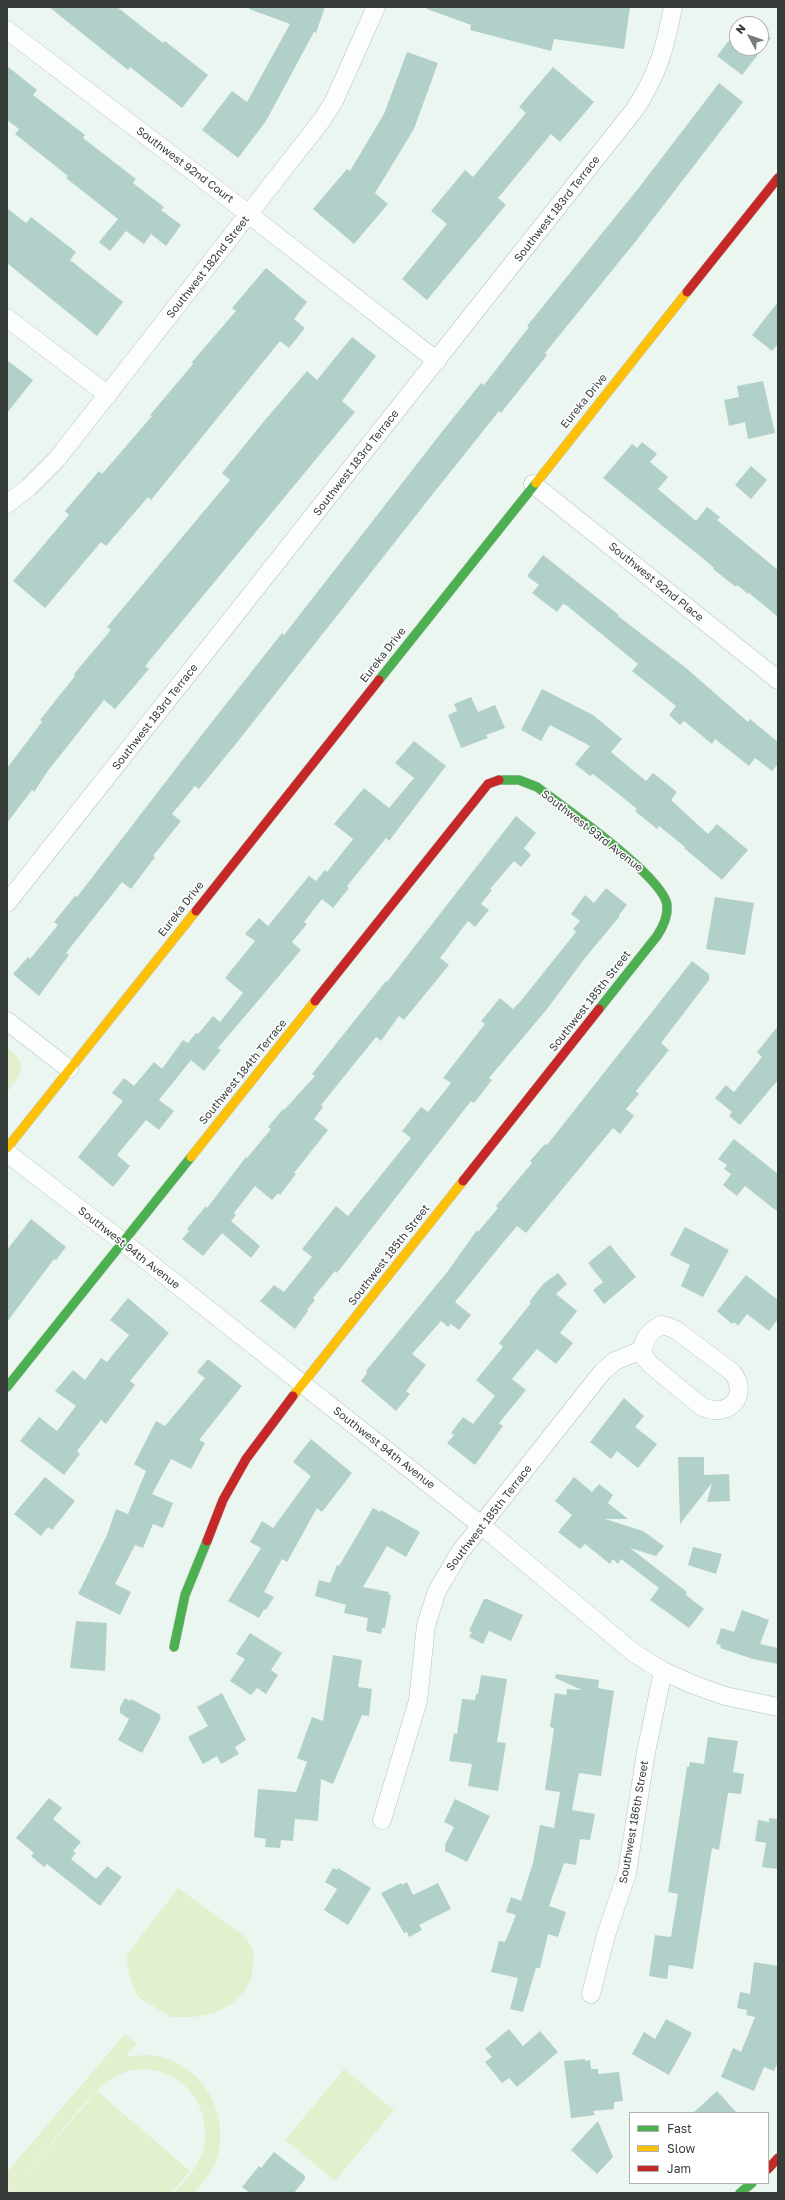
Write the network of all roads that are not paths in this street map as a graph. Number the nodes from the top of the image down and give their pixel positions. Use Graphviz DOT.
graph roads {
  1 [pos="376,7"];
  2 [pos="673,7"];
  3 [pos="7,30"];
  4 [pos="778,178"];
  5 [pos="249,215"];
  6 [pos="7,318"];
  7 [pos="437,362"];
  8 [pos="108,395"];
  9 [pos="533,484"];
  10 [pos="7,504"];
  11 [pos="778,680"];
  12 [pos="503,779"];
  13 [pos="7,903"];
  14 [pos="666,904"];
  15 [pos="7,1021"];
  16 [pos="69,1069"];
  17 [pos="7,1148"];
  18 [pos="7,1153"];
  19 [pos="123,1242"];
  20 [pos="642,1350"];
  21 [pos="302,1384"];
  22 [pos="7,1387"];
  23 [pos="482,1526"];
  24 [pos="174,1646"];
  25 [pos="663,1671"];
  26 [pos="778,1707"];
  27 [pos="382,1820"];
  28 [pos="591,1994"];
  29 [pos="778,2158"];
  30 [pos="769,2168"];
  31 [pos="751,2184"];
  32 [pos="740,2193"];
  1 -- 5 [label="street, Southwest 182nd Street"];
  2 -- 7 [label="street, Southwest 183rd Terrace"];
  3 -- 5 [label="street, Southwest 92nd Court"];
  4 -- 9 [label="street, Eureka Drive"];
  5 -- 7 [label="street, Southwest 92nd Court"];
  5 -- 8 [label="street, Southwest 182nd Street"];
  6 -- 8 [label="street"];
  7 -- 13 [label="street, Southwest 183rd Terrace"];
  8 -- 10 [label="street, Southwest 182nd Street"];
  9 -- 11 [label="street, Southwest 92nd Place"];
  9 -- 16 [label="street, Eureka Drive"];
  12 -- 14 [label="street, Southwest 93rd Avenue"];
  12 -- 19 [label="street, Southwest 184th Terrace"];
  14 -- 21 [label="street, Southwest 185th Street"];
  15 -- 16 [label="street"];
  16 -- 17 [label="street, Eureka Drive"];
  18 -- 19 [label="street, Southwest 94th Avenue"];
  19 -- 21 [label="street, Southwest 94th Avenue"];
  19 -- 22 [label="street, Southwest 184th Terrace"];
  20 -- 20 [label="street"];
  20 -- 23 [label="street, Southwest 185th Terrace"];
  21 -- 23 [label="street, Southwest 94th Avenue"];
  21 -- 24 [label="street, Southwest 185th Street"];
  23 -- 25 [label="street, Southwest 94th Avenue"];
  23 -- 27 [label="street, Southwest 185th Terrace"];
  25 -- 26 [label="street, Southwest 94th Avenue"];
  25 -- 28 [label="street, Southwest 186th Street"];
  29 -- 30 [label="street"];
  31 -- 32 [label="street"];
}
